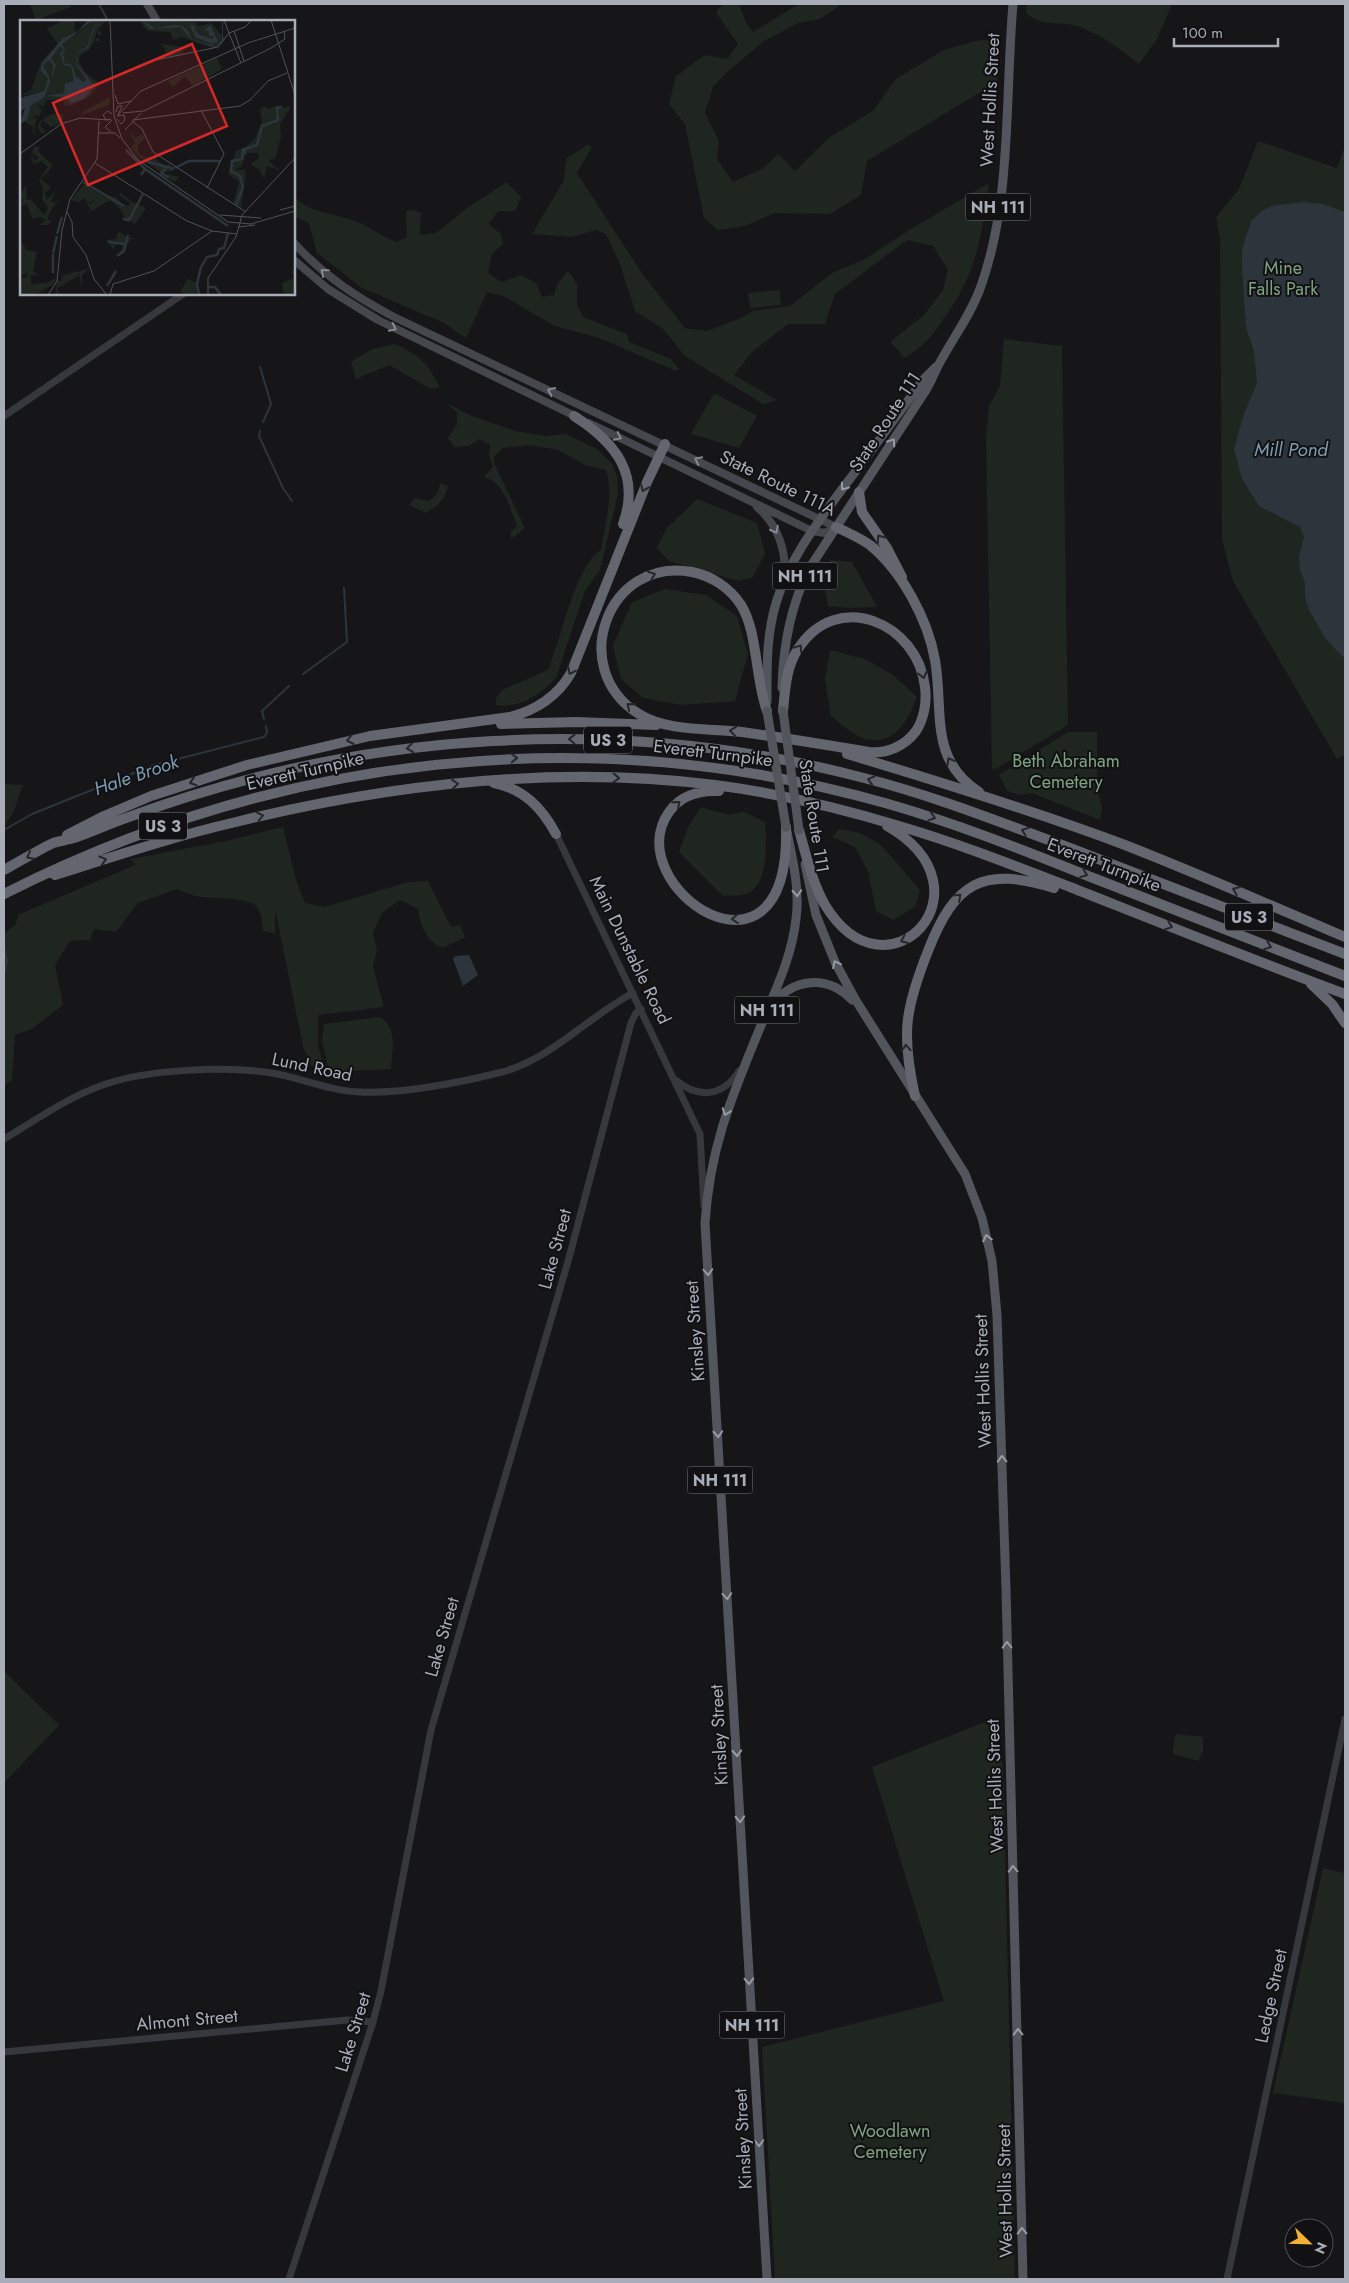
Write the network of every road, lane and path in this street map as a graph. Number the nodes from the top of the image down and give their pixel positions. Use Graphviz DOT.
graph roads {
  1 [pos="147,4"];
  2 [pos="1013,4"];
  3 [pos="156,20"];
  4 [pos="295,244"];
  5 [pos="295,261"];
  6 [pos="182,295"];
  7 [pos="938,365"];
  8 [pos="4,416"];
  9 [pos="574,416"];
  10 [pos="665,444"];
  11 [pos="658,457"];
  12 [pos="859,492"];
  13 [pos="741,497"];
  14 [pos="821,519"];
  15 [pos="836,527"];
  16 [pos="812,531"];
  17 [pos="783,583"];
  18 [pos="910,597"];
  19 [pos="583,643"];
  20 [pos="767,711"];
  21 [pos="783,711"];
  22 [pos="674,725"];
  23 [pos="415,729"];
  24 [pos="781,738"];
  25 [pos="480,782"];
  26 [pos="764,794"];
  27 [pos="1000,801"];
  28 [pos="863,816"];
  29 [pos="786,827"];
  30 [pos="799,830"];
  31 [pos="556,834"];
  32 [pos="57,842"];
  33 [pos="4,870"];
  34 [pos="23,884"];
  35 [pos="4,894"];
  36 [pos="1124,908"];
  37 [pos="1345,937"];
  38 [pos="1345,954"];
  39 [pos="1297,976"];
  40 [pos="1345,976"];
  41 [pos="633,992"];
  42 [pos="1345,994"];
  43 [pos="641,1009"];
  44 [pos="764,1018"];
  45 [pos="868,1020"];
  46 [pos="1345,1023"];
  47 [pos="752,1049"];
  48 [pos="675,1079"];
  49 [pos="915,1096"];
  50 [pos="4,1139"];
  51 [pos="708,1189"];
  52 [pos="705,1223"];
  53 [pos="996,1292"];
  54 [pos="1345,1719"];
  55 [pos="373,2022"];
  56 [pos="4,2052"];
  57 [pos="289,2279"];
  58 [pos="768,2279"];
  59 [pos="1023,2279"];
  60 [pos="1227,2279"];
  1 -- 3 [label="main road"];
  2 -- 7 [label="main road, West Hollis Street / NH 111"];
  10 -- 4 [label="main road, State Route 111A, one-way"];
  5 -- 9 [label="main road, State Route 111A, one-way"];
  6 -- 8 [label="street"];
  12 -- 7 [label="main road, State Route 111 / NH 111, one-way"];
  7 -- 14 [label="main road, State Route 111 / NH 111, one-way"];
  9 -- 11 [label="main road, State Route 111A, one-way"];
  9 -- 19 [label="highway"];
  10 -- 11 [label="highway"];
  14 -- 10 [label="main road, State Route 111A, one-way"];
  11 -- 13 [label="main road, State Route 111A"];
  11 -- 19 [label="highway, one-way"];
  12 -- 15 [label="main road, State Route 111 / NH 111"];
  18 -- 12 [label="highway, one-way"];
  13 -- 16 [label="main road, State Route 111A"];
  13 -- 17 [label="main road, one-way"];
  14 -- 15 [label="main road, State Route 111A"];
  14 -- 16 [label="main road, State Route 111 / NH 111"];
  15 -- 16 [label="main road, State Route 111A"];
  15 -- 18 [label="highway"];
  15 -- 21 [label="main road, State Route 111 / NH 111"];
  16 -- 17 [label="main road, State Route 111 / NH 111"];
  17 -- 20 [label="main road, State Route 111 / NH 111"];
  27 -- 18 [label="highway, one-way"];
  19 -- 23 [label="highway, one-way"];
  22 -- 20 [label="highway, one-way"];
  20 -- 29 [label="main road, State Route 111 / NH 111, bridge"];
  21 -- 24 [label="highway, one-way"];
  21 -- 30 [label="main road, State Route 111 / NH 111, bridge"];
  22 -- 23 [label="highway"];
  24 -- 22 [label="highway, one-way"];
  23 -- 32 [label="highway, one-way"];
  24 -- 27 [label="highway"];
  25 -- 26 [label="highway, one-way"];
  25 -- 31 [label="highway"];
  34 -- 25 [label="highway, one-way"];
  26 -- 28 [label="highway"];
  29 -- 26 [label="highway, one-way"];
  37 -- 27 [label="highway, one-way"];
  28 -- 30 [label="highway, one-way"];
  28 -- 36 [label="highway"];
  29 -- 44 [label="main road, State Route 111 / NH 111, one-way"];
  45 -- 30 [label="main road, State Route 111 / NH 111, one-way"];
  31 -- 41 [label="street, Main Dunstable Road"];
  32 -- 33 [label="highway, Everett Turnpike / US 3, one-way"];
  38 -- 32 [label="highway, Everett Turnpike / US 3, one-way"];
  34 -- 35 [label="highway, Everett Turnpike / US 3"];
  34 -- 40 [label="highway, Everett Turnpike / US 3, one-way"];
  36 -- 39 [label="highway, one-way"];
  49 -- 36 [label="highway, one-way"];
  39 -- 42 [label="highway"];
  39 -- 46 [label="highway"];
  41 -- 43 [label="street, Main Dunstable Road"];
  41 -- 50 [label="street, Lund Road"];
  43 -- 48 [label="street, Main Dunstable Road"];
  43 -- 55 [label="street, Lake Street"];
  44 -- 45 [label="main road"];
  44 -- 47 [label="main road, State Route 111 / NH 111"];
  45 -- 49 [label="main road, State Route 111 / NH 111"];
  47 -- 48 [label="street"];
  47 -- 51 [label="main road, State Route 111 / NH 111, one-way"];
  48 -- 52 [label="street, Main Dunstable Road"];
  53 -- 49 [label="main road, State Route 111 / NH 111, one-way"];
  51 -- 52 [label="main road, Kinsley Street / NH 111"];
  52 -- 58 [label="main road, Kinsley Street / NH 111, one-way"];
  59 -- 53 [label="main road, West Hollis Street / NH 111, one-way"];
  54 -- 60 [label="street, Ledge Street"];
  55 -- 56 [label="street, Almont Street"];
  55 -- 57 [label="street, Lake Street"];
}
